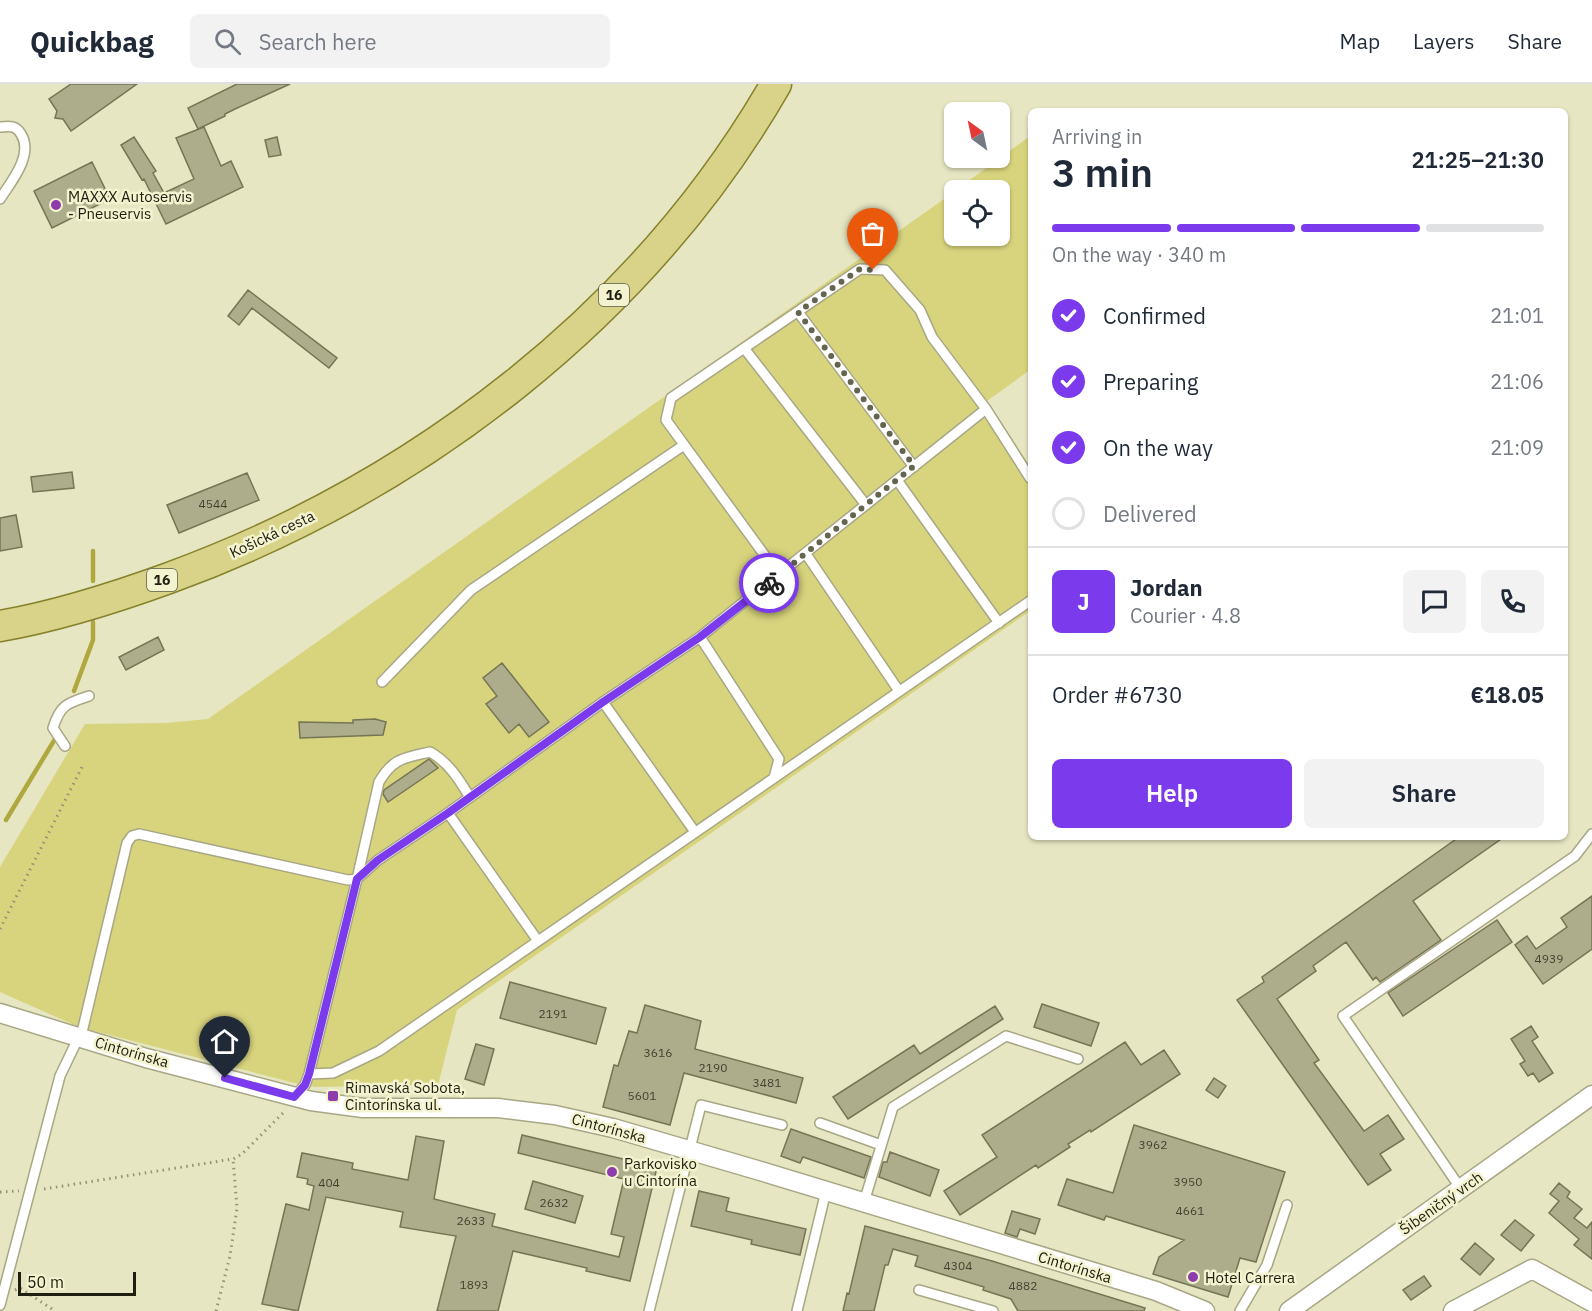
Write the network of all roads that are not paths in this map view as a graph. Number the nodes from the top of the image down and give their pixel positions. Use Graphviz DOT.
graph roads {
  1 [pos="776,84"];
  2 [pos="0,127"];
  3 [pos="0,199"];
  4 [pos="798,312"];
  5 [pos="744,348"];
  6 [pos="986,410"];
  7 [pos="684,445"];
  8 [pos="914,466"];
  9 [pos="1028,475"];
  10 [pos="897,480"];
  11 [pos="866,505"];
  12 [pos="806,554"];
  13 [pos="779,575"];
  14 [pos="1028,603"];
  15 [pos="999,623"];
  16 [pos="0,626"];
  17 [pos="700,637"];
  18 [pos="382,682"];
  19 [pos="900,691"];
  20 [pos="89,696"];
  21 [pos="603,702"];
  22 [pos="65,746"];
  23 [pos="774,778"];
  24 [pos="470,796"];
  25 [pos="448,813"];
  26 [pos="695,832"];
  27 [pos="1590,841"];
  28 [pos="357,879"];
  29 [pos="538,941"];
  30 [pos="0,1013"];
  31 [pos="79,1037"];
  32 [pos="1078,1059"];
  33 [pos="309,1074"];
  34 [pos="1592,1095"];
  35 [pos="292,1102"];
  36 [pos="820,1123"];
  37 [pos="782,1125"];
  38 [pos="881,1145"];
  39 [pos="689,1150"];
  40 [pos="1461,1189"];
  41 [pos="826,1191"];
  42 [pos="864,1202"];
  43 [pos="1287,1205"];
  44 [pos="920,1290"];
  45 [pos="1,1300"];
  46 [pos="1592,1302"];
  47 [pos="649,1311"];
  48 [pos="797,1311"];
  49 [pos="993,1311"];
  50 [pos="1205,1311"];
  51 [pos="1240,1311"];
  52 [pos="1289,1311"];
  53 [pos="1453,1311"];
  1 -- 16 [label="main road, Košická cesta / 16"];
  2 -- 3 [label="lane"];
  4 -- 5 [label="lane"];
  4 -- 6 [label="lane"];
  4 -- 8 [label="lane"];
  5 -- 7 [label="lane"];
  5 -- 11 [label="lane"];
  6 -- 8 [label="lane"];
  6 -- 9 [label="lane"];
  7 -- 13 [label="lane"];
  7 -- 18 [label="lane"];
  8 -- 10 [label="lane"];
  10 -- 11 [label="lane"];
  10 -- 15 [label="lane"];
  11 -- 12 [label="lane"];
  12 -- 13 [label="lane"];
  12 -- 19 [label="lane"];
  13 -- 17 [label="lane"];
  14 -- 15 [label="lane"];
  15 -- 19 [label="lane"];
  17 -- 21 [label="lane"];
  17 -- 23 [label="lane"];
  19 -- 23 [label="lane"];
  20 -- 22 [label="lane"];
  21 -- 24 [label="lane"];
  21 -- 26 [label="lane"];
  23 -- 26 [label="lane"];
  24 -- 25 [label="lane"];
  24 -- 28 [label="lane"];
  25 -- 28 [label="lane"];
  25 -- 29 [label="lane"];
  26 -- 29 [label="lane"];
  27 -- 40 [label="lane"];
  28 -- 31 [label="lane"];
  28 -- 33 [label="lane"];
  29 -- 33 [label="lane"];
  30 -- 31 [label="street, Cintorínska"];
  31 -- 35 [label="street, Cintorínska"];
  31 -- 45 [label="lane"];
  32 -- 38 [label="lane"];
  33 -- 35 [label="lane"];
  34 -- 40 [label="street, Šibeničný vrch"];
  35 -- 39 [label="street, Cintorínska"];
  36 -- 38 [label="lane"];
  37 -- 39 [label="lane"];
  38 -- 42 [label="lane"];
  39 -- 41 [label="street, Cintorínska"];
  39 -- 47 [label="lane"];
  40 -- 52 [label="street, Šibeničný vrch"];
  41 -- 42 [label="street, Cintorínska"];
  41 -- 48 [label="lane"];
  42 -- 50 [label="street, Cintorínska"];
  43 -- 51 [label="lane"];
  44 -- 49 [label="lane"];
  46 -- 53 [label="street"];
}
